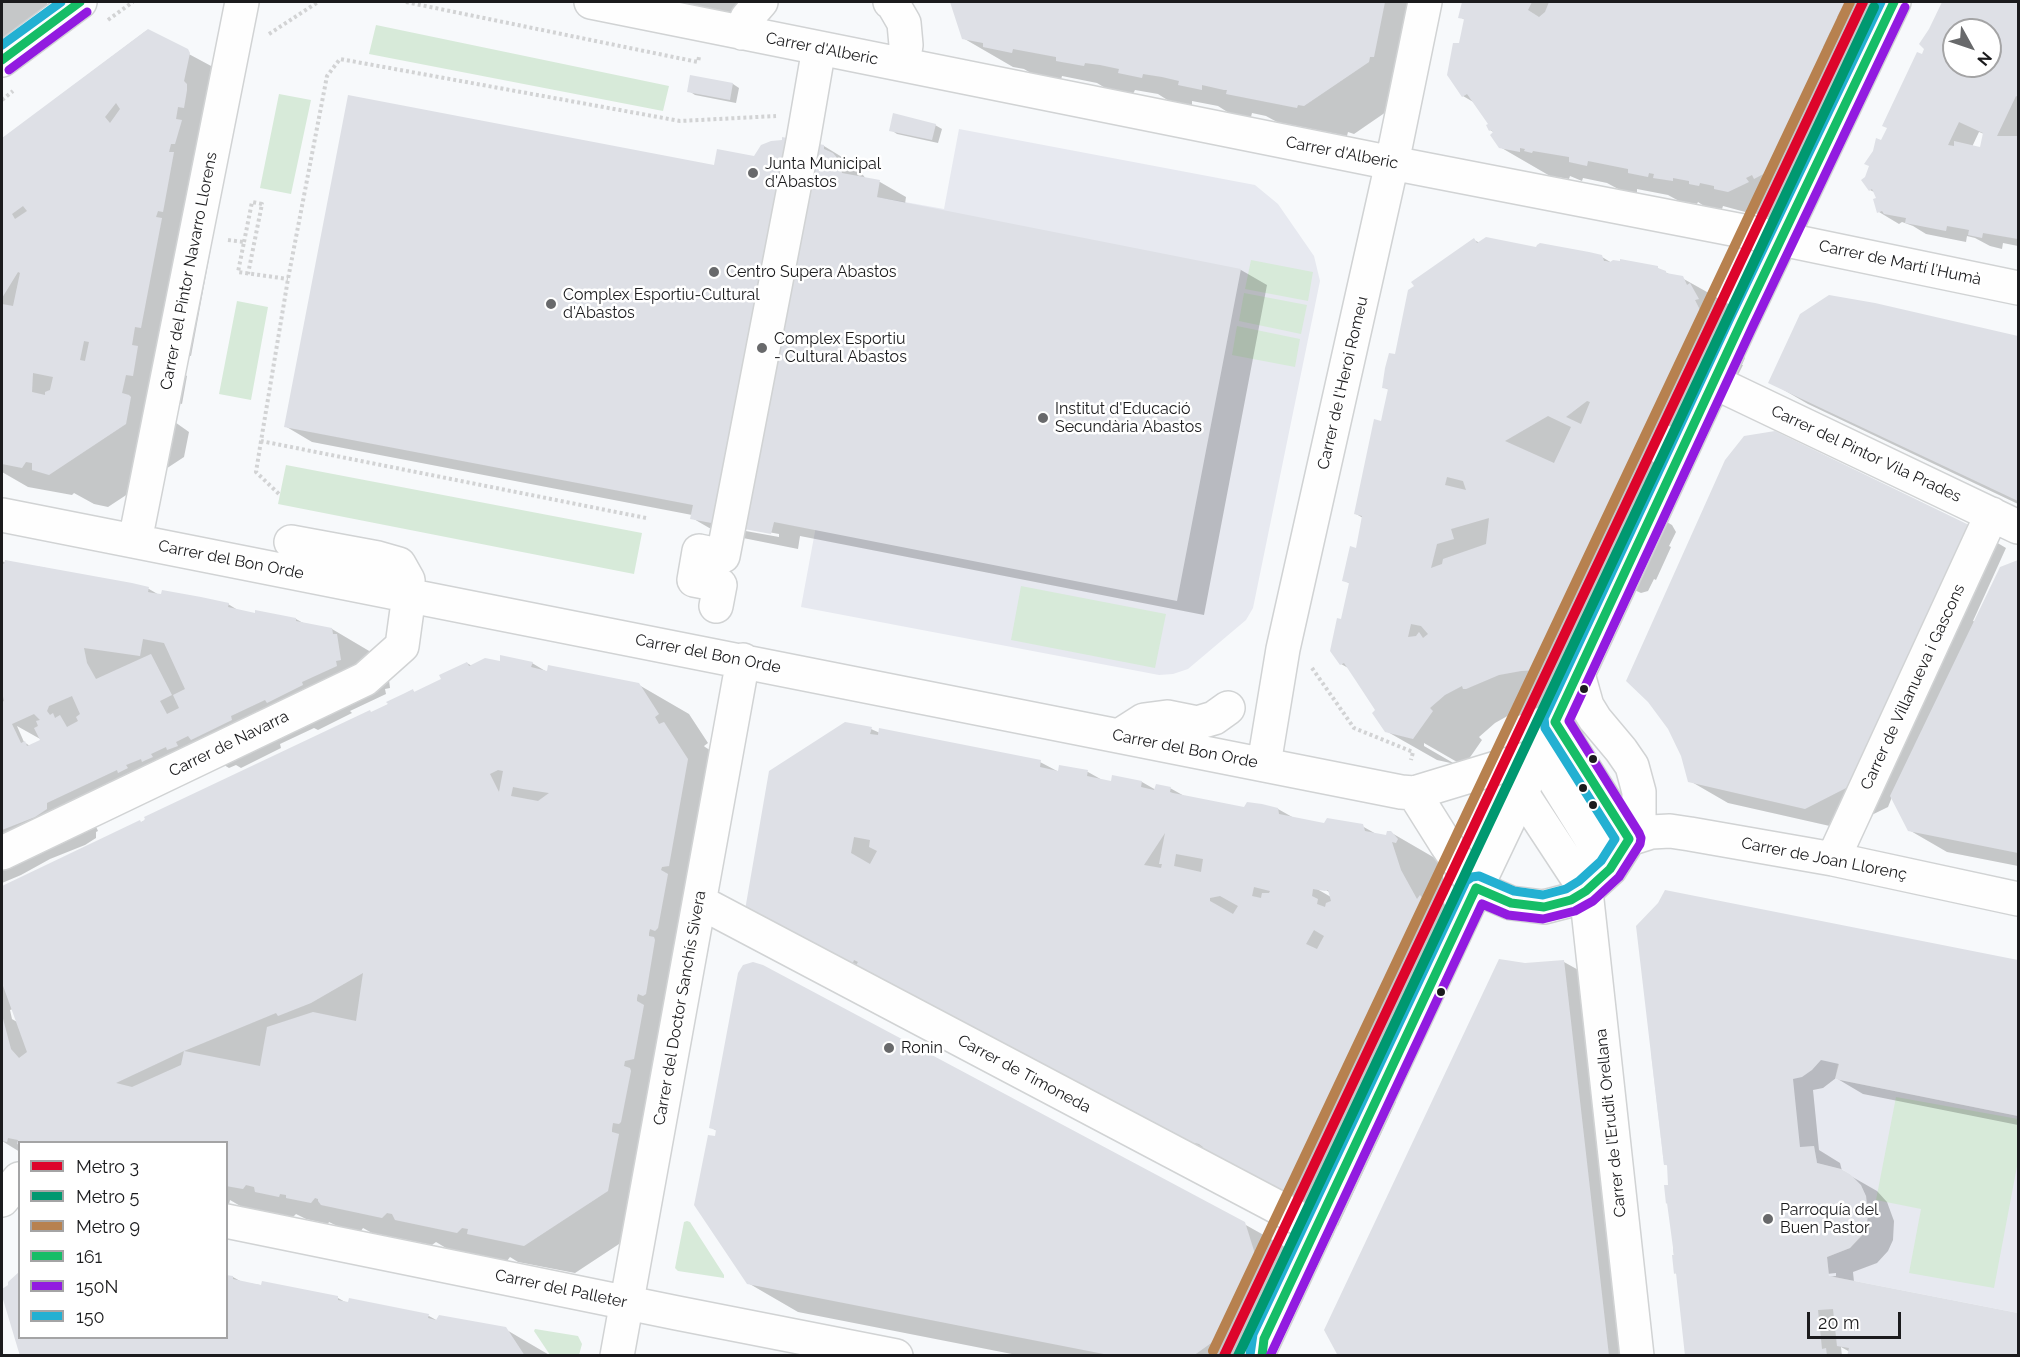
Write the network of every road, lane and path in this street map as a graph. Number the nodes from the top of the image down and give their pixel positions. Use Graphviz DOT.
graph roads {
  1 [pos="80,2"];
  2 [pos="242,2"];
  3 [pos="406,2"];
  4 [pos="591,2"];
  5 [pos="761,2"];
  6 [pos="890,2"];
  7 [pos="1425,2"];
  8 [pos="1894,2"];
  9 [pos="742,33"];
  10 [pos="819,48"];
  11 [pos="700,55"];
  12 [pos="2,60"];
  13 [pos="903,64"];
  14 [pos="807,114"];
  15 [pos="1392,164"];
  16 [pos="1781,239"];
  17 [pos="228,240"];
  18 [pos="244,242"];
  19 [pos="248,274"];
  20 [pos="288,279"];
  21 [pos="2019,288"];
  22 [pos="1714,382"];
  23 [pos="261,441"];
  24 [pos="280,495"];
  25 [pos="2,514"];
  26 [pos="646,518"];
  27 [pos="2005,520"];
  28 [pos="135,541"];
  29 [pos="291,542"];
  30 [pos="409,595"];
  31 [pos="718,596"];
  32 [pos="743,660"];
  33 [pos="1308,663"];
  34 [pos="1578,674"];
  35 [pos="1228,708"];
  36 [pos="1555,722"];
  37 [pos="1119,736"];
  38 [pos="1539,755"];
  39 [pos="1264,764"];
  40 [pos="1412,778"];
  41 [pos="1521,792"];
  42 [pos="1629,839"];
  43 [pos="2,853"];
  44 [pos="1833,859"];
  45 [pos="1598,880"];
  46 [pos="1476,888"];
  47 [pos="2019,898"];
  48 [pos="700,902"];
  49 [pos="2,1176"];
  50 [pos="18,1179"];
  51 [pos="18,1181"];
  52 [pos="2,1200"];
  53 [pos="228,1221"];
  54 [pos="1317,1228"];
  55 [pos="626,1302"];
  56 [pos="1260,1352"];
  57 [pos="617,1356"];
  58 [pos="896,1356"];
  59 [pos="1637,1356"];
  1 -- 12 [label="street"];
  2 -- 28 [label="street, Carrer del Pintor Navarro Llorens"];
  3 -- 11 [label="path"];
  4 -- 9 [label="street, Carrer d'Alberic"];
  5 -- 9 [label="street, Carrer d'Alberic"];
  6 -- 13 [label="street, Carrer d'Alberic"];
  7 -- 15 [label="street, Carrer de l'Heroi Romeu"];
  8 -- 16 [label="street"];
  9 -- 10 [label="street, Carrer d'Alberic"];
  10 -- 13 [label="street, Carrer d'Alberic"];
  10 -- 14 [label="street"];
  13 -- 15 [label="street, Carrer d'Alberic"];
  14 -- 20 [label="path"];
  14 -- 31 [label="street"];
  15 -- 16 [label="street, Carrer d'Alberic"];
  15 -- 39 [label="street, Carrer de l'Heroi Romeu"];
  16 -- 21 [label="street, Carrer de Martí l’Humà"];
  16 -- 22 [label="street"];
  17 -- 18 [label="path"];
  18 -- 19 [label="path"];
  18 -- 19 [label="path"];
  19 -- 20 [label="path"];
  20 -- 23 [label="path"];
  22 -- 27 [label="street, Carrer del Pintor Vila Prades"];
  22 -- 34 [label="street"];
  23 -- 24 [label="path"];
  23 -- 26 [label="path"];
  25 -- 28 [label="street, Carrer del Bon Orde"];
  27 -- 44 [label="street, Carrer de Villanueva i Gascons"];
  28 -- 30 [label="street, Carrer del Bon Orde"];
  29 -- 30 [label="street"];
  30 -- 32 [label="street, Carrer del Bon Orde"];
  30 -- 43 [label="street, Carrer de Navarra"];
  32 -- 37 [label="street, Carrer del Bon Orde"];
  32 -- 48 [label="street, Carrer del Doctor Sanchís Sivera"];
  33 -- 40 [label="path"];
  34 -- 36 [label="street"];
  34 -- 42 [label="street"];
  35 -- 37 [label="street"];
  36 -- 38 [label="street"];
  36 -- 42 [label="street"];
  37 -- 39 [label="street, Carrer del Bon Orde"];
  38 -- 40 [label="street"];
  38 -- 41 [label="street"];
  38 -- 45 [label="street"];
  39 -- 40 [label="street, Carrer del Bon Orde"];
  40 -- 46 [label="street"];
  41 -- 45 [label="street"];
  41 -- 46 [label="street"];
  42 -- 44 [label="street, Carrer de Joan Llorenç"];
  42 -- 45 [label="street"];
  44 -- 47 [label="street, Carrer de Joan Llorenç"];
  45 -- 46 [label="street"];
  45 -- 59 [label="street, Carrer de l’Erudit Orellana"];
  46 -- 54 [label="street"];
  48 -- 54 [label="street, Carrer de Timoneda"];
  48 -- 55 [label="street, Carrer del Doctor Sanchís Sivera"];
  49 -- 50 [label="street"];
  51 -- 52 [label="street"];
  53 -- 55 [label="street, Carrer del Palleter"];
  54 -- 56 [label="street"];
  55 -- 57 [label="street, Carrer del Doctor Sanchís Sivera"];
  55 -- 58 [label="street, Carrer del Palleter"];
}
